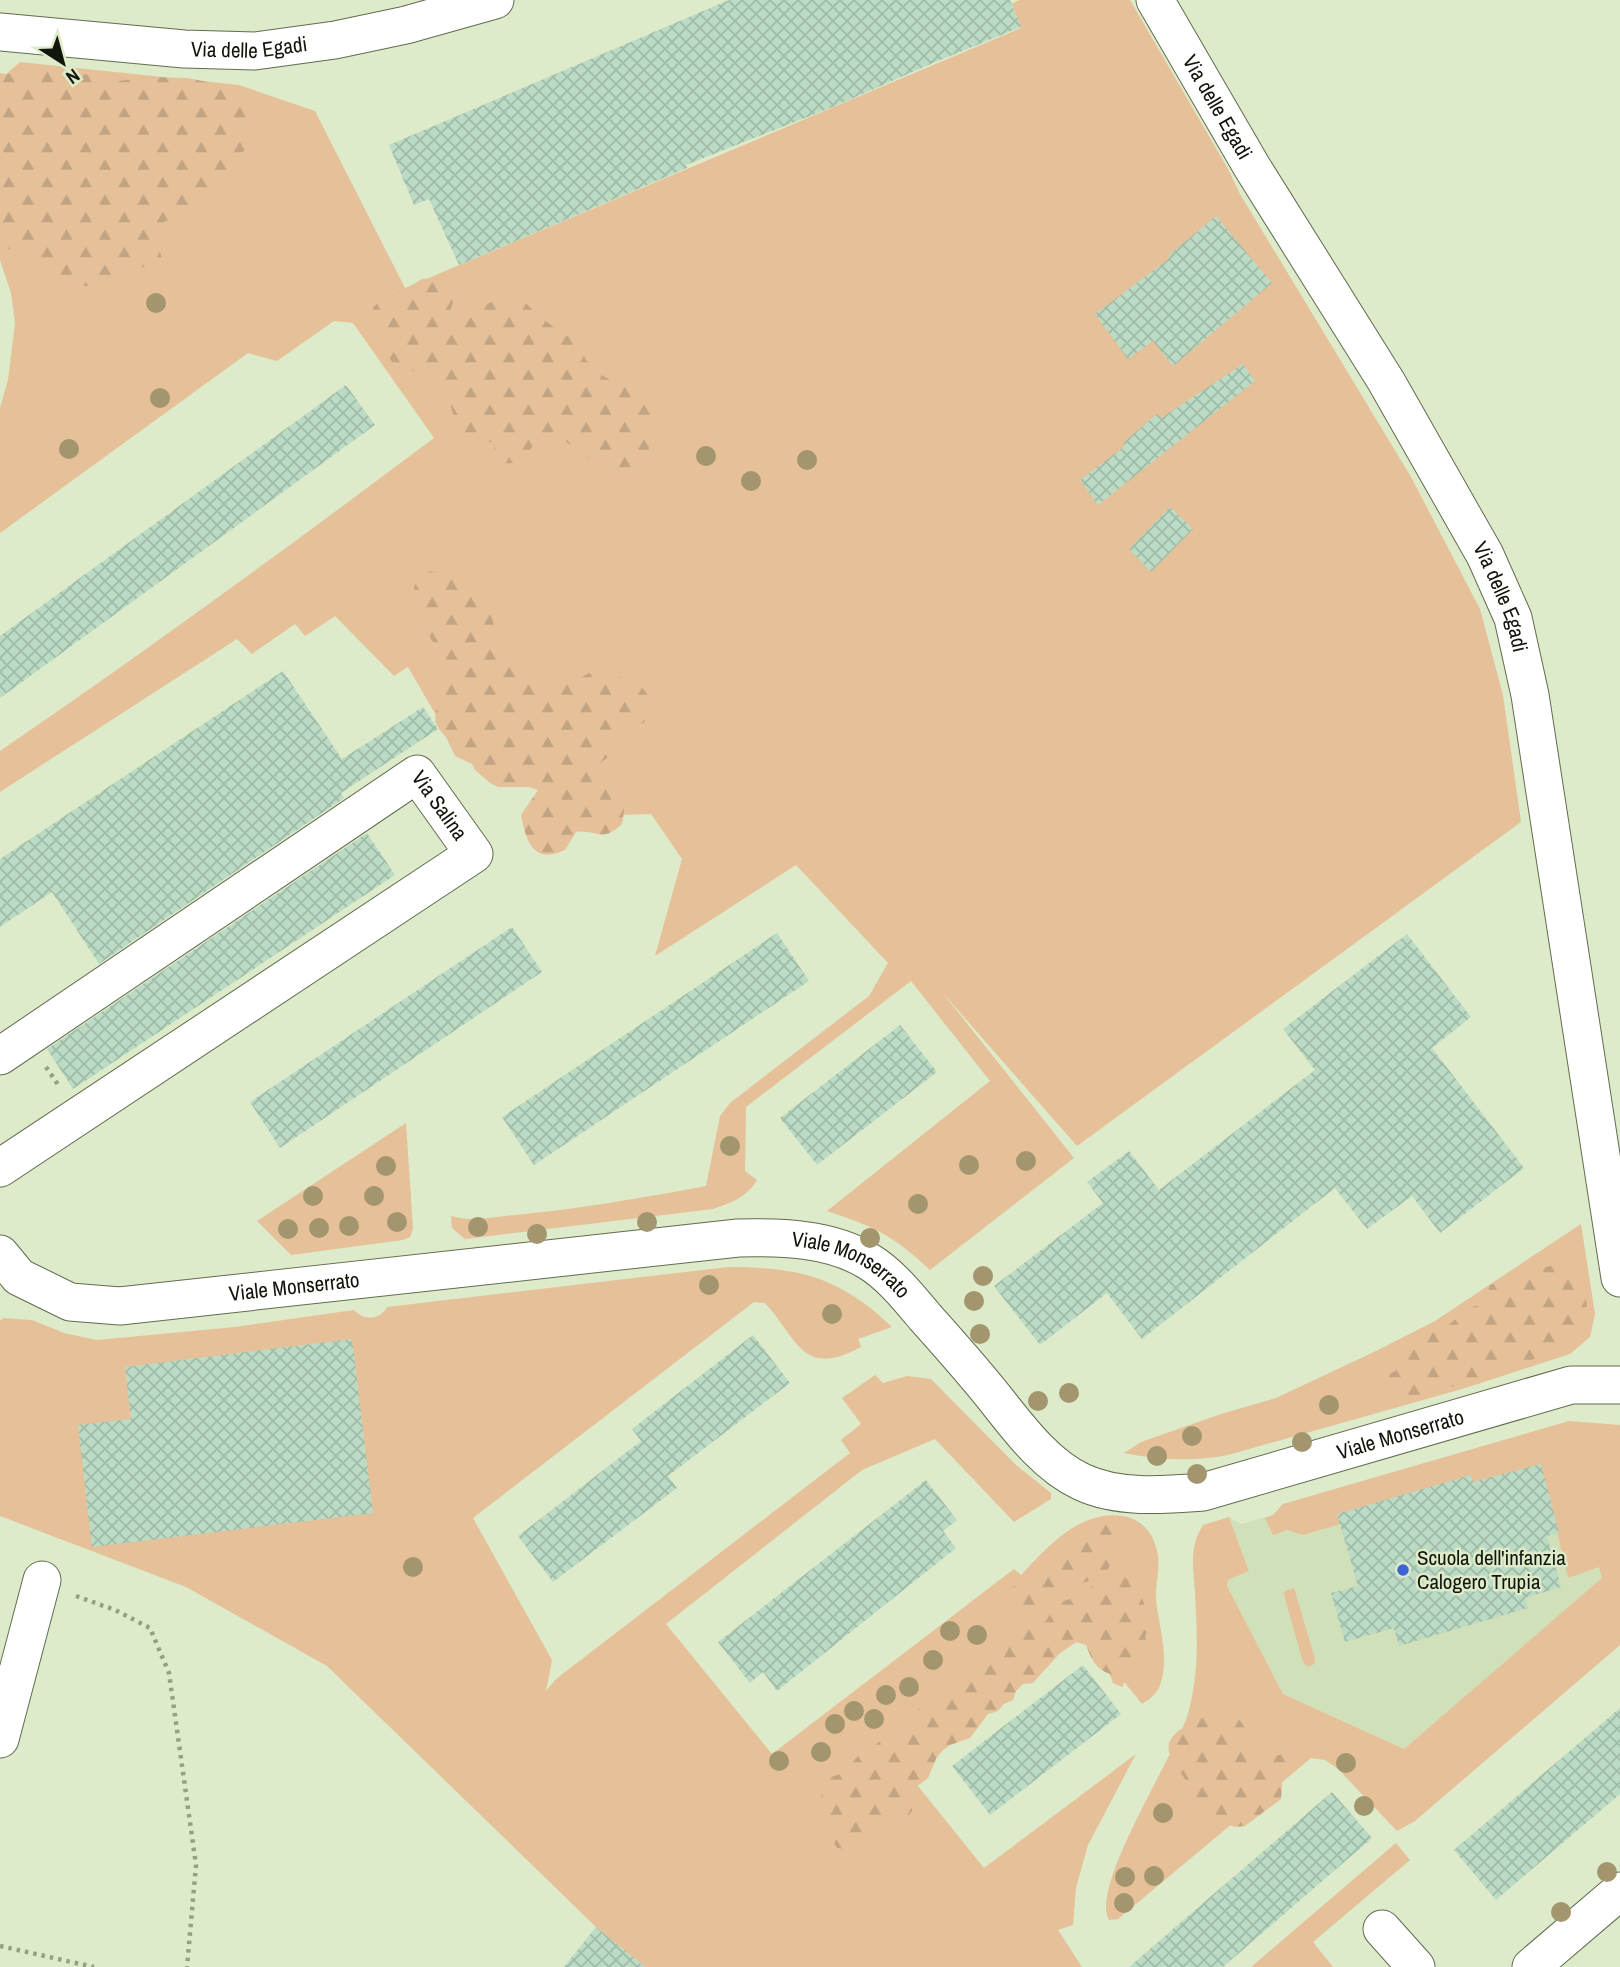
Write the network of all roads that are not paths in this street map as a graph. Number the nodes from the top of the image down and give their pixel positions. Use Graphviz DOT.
graph roads {
  1 [pos="495,0"];
  2 [pos="1155,0"];
  3 [pos="0,32"];
  4 [pos="13,1047"];
  5 [pos="0,1168"];
  6 [pos="0,1254"];
  7 [pos="1620,1278"];
  8 [pos="1620,1385"];
  9 [pos="41,1584"];
  10 [pos="0,1739"];
  11 [pos="1620,1891"];
  12 [pos="1382,1929"];
  13 [pos="1416,1967"];
  14 [pos="1531,1967"];
  1 -- 3 [label="street, Via delle Egadi"];
  2 -- 7 [label="street, Via delle Egadi"];
  4 -- 5 [label="street, Via Salina"];
  6 -- 8 [label="street, Viale Monserrato"];
  9 -- 10 [label="street"];
  11 -- 14 [label="street"];
  12 -- 13 [label="street"];
}
